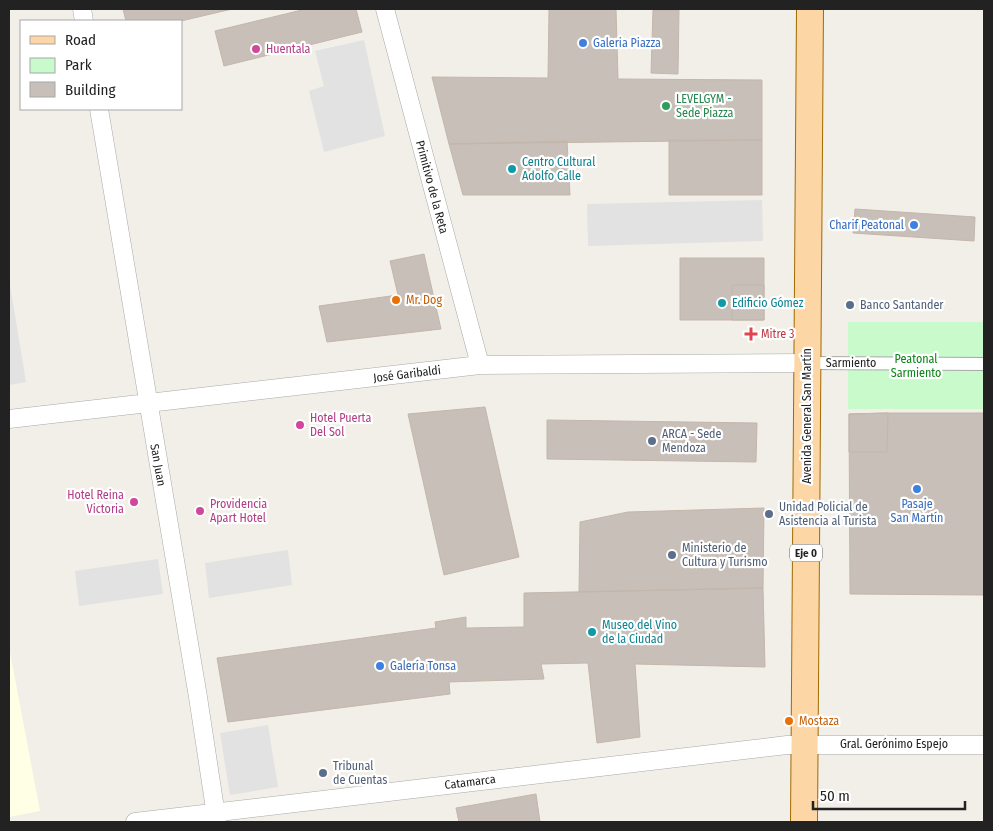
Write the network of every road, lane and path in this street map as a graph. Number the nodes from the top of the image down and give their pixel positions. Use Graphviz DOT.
graph roads {
  1 [pos="385,9"];
  2 [pos="810,9"];
  3 [pos="99,110"];
  4 [pos="807,363"];
  5 [pos="984,364"];
  6 [pos="480,365"];
  7 [pos="147,403"];
  8 [pos="9,418"];
  9 [pos="804,744"];
  10 [pos="984,745"];
  11 [pos="216,817"];
  12 [pos="135,822"];
  13 [pos="804,822"];
  1 -- 6 [label="street, Primitivo de la Reta"];
  2 -- 4 [label="main road, Avenida General San Martín / Eje 0"];
  3 -- 7 [label="street, San Juan"];
  4 -- 5 [label="street, Sarmiento"];
  4 -- 6 [label="street, José Garibaldi"];
  4 -- 9 [label="main road, Avenida General San Martín / Eje 0"];
  6 -- 7 [label="street, José Garibaldi"];
  7 -- 8 [label="street, José Garibaldi"];
  7 -- 11 [label="street, San Juan"];
  9 -- 10 [label="street, Gral. Gerónimo Espejo"];
  9 -- 11 [label="street, Catamarca"];
  9 -- 13 [label="main road, Avenida General San Martín / Eje 0"];
  11 -- 12 [label="street, Catamarca"];
}
